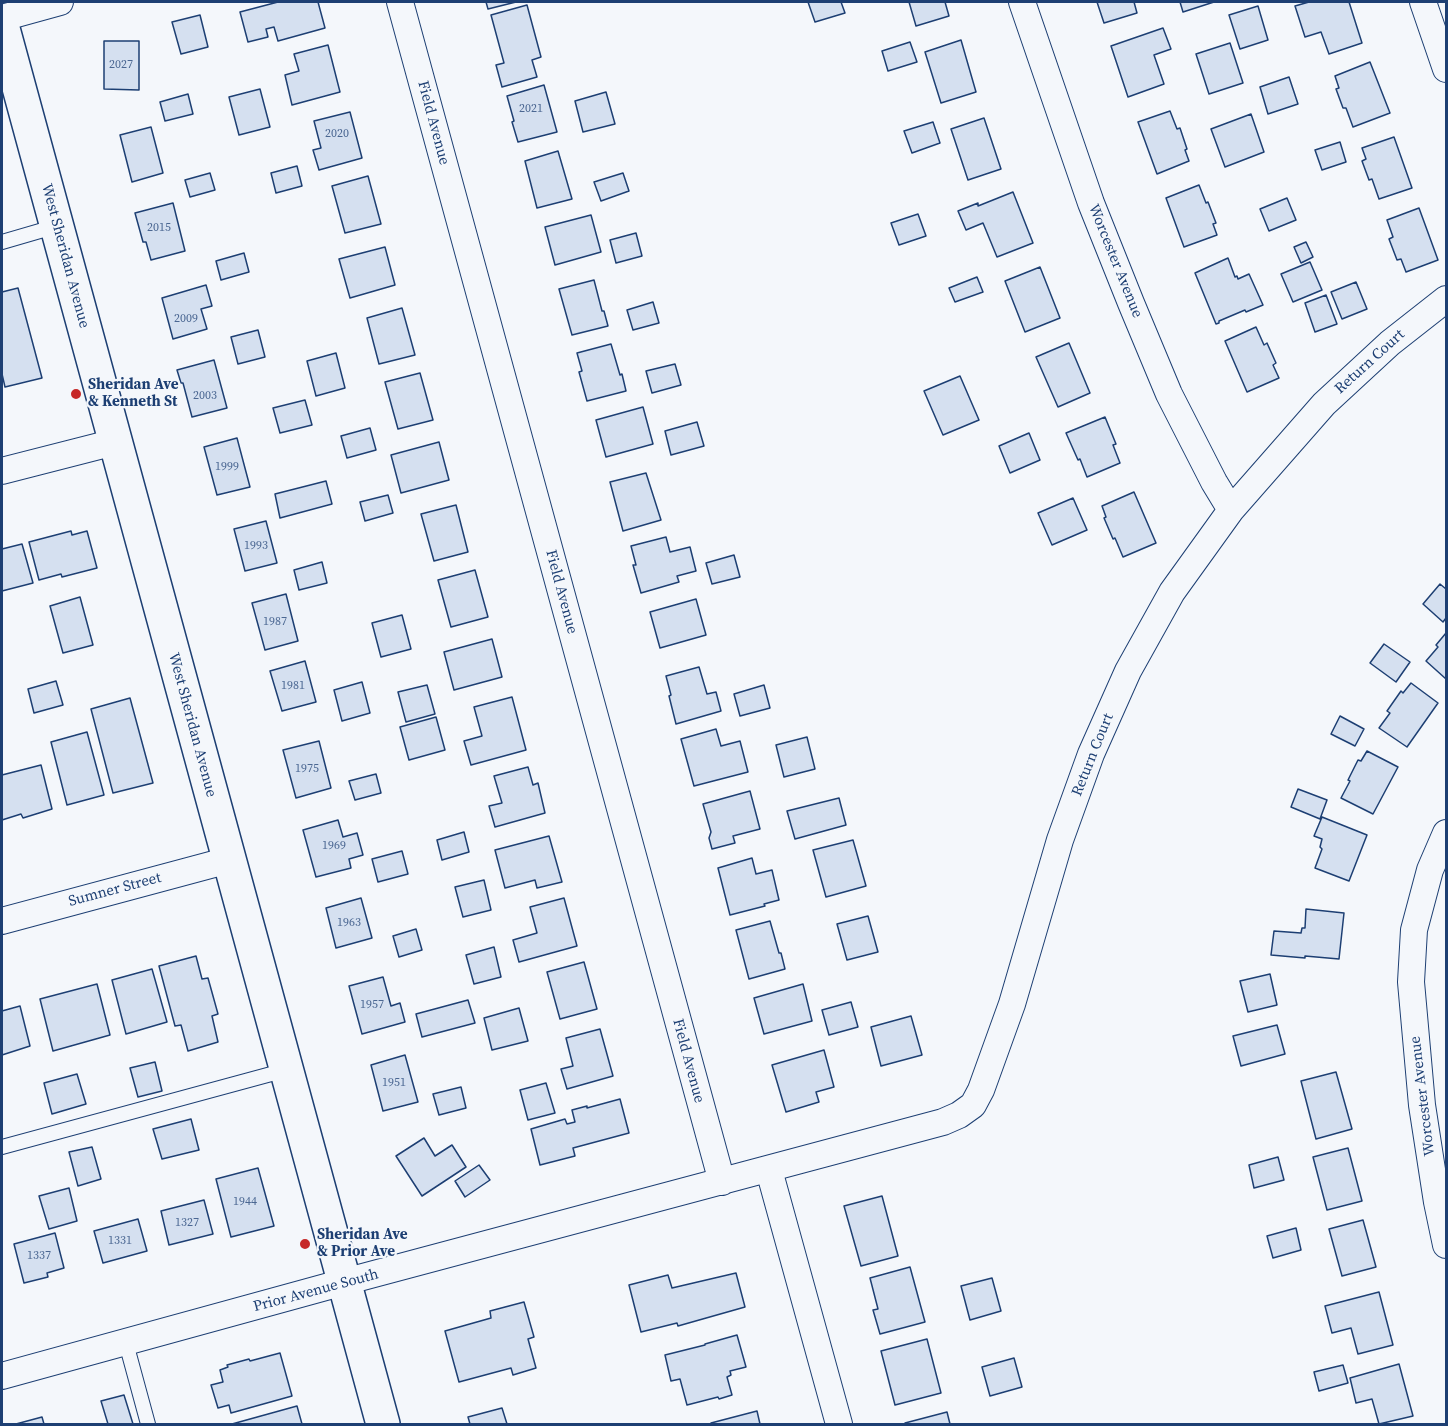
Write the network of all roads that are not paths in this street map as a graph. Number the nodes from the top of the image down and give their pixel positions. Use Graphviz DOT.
graph roads {
  1 [pos="60,2"];
  2 [pos="400,2"];
  3 [pos="1022,2"];
  4 [pos="1423,2"];
  5 [pos="2,18"];
  6 [pos="2,25"];
  7 [pos="1446,69"];
  8 [pos="57,226"];
  9 [pos="2,242"];
  10 [pos="1446,298"];
  11 [pos="115,442"];
  12 [pos="2,471"];
  13 [pos="1231,510"];
  14 [pos="1446,833"];
  15 [pos="229,860"];
  16 [pos="2,921"];
  17 [pos="286,1070"];
  18 [pos="2,1147"];
  19 [pos="769,1170"];
  20 [pos="722,1182"];
  21 [pos="1446,1245"];
  22 [pos="345,1282"];
  23 [pos="126,1343"];
  24 [pos="2,1376"];
  25 [pos="148,1425"];
  26 [pos="383,1425"];
  27 [pos="838,1425"];
  1 -- 5 [label="street"];
  2 -- 20 [label="street, Field Avenue"];
  3 -- 13 [label="street, Worcester Avenue"];
  4 -- 7 [label="street"];
  6 -- 8 [label="street, West Sheridan Avenue"];
  8 -- 9 [label="lane"];
  8 -- 11 [label="street, West Sheridan Avenue"];
  10 -- 13 [label="street, Return Court"];
  11 -- 12 [label="street"];
  11 -- 15 [label="street, West Sheridan Avenue"];
  13 -- 19 [label="street, Return Court"];
  14 -- 21 [label="street, Worcester Avenue"];
  15 -- 16 [label="street, Sumner Street"];
  15 -- 17 [label="street, West Sheridan Avenue"];
  17 -- 18 [label="lane"];
  17 -- 22 [label="street, West Sheridan Avenue"];
  19 -- 20 [label="street, Prior Avenue South"];
  19 -- 27 [label="street"];
  20 -- 22 [label="street, Prior Avenue South"];
  22 -- 23 [label="street, Prior Avenue South"];
  22 -- 26 [label="street, West Sheridan Avenue"];
  23 -- 24 [label="street, Prior Avenue South"];
  23 -- 25 [label="lane"];
}
